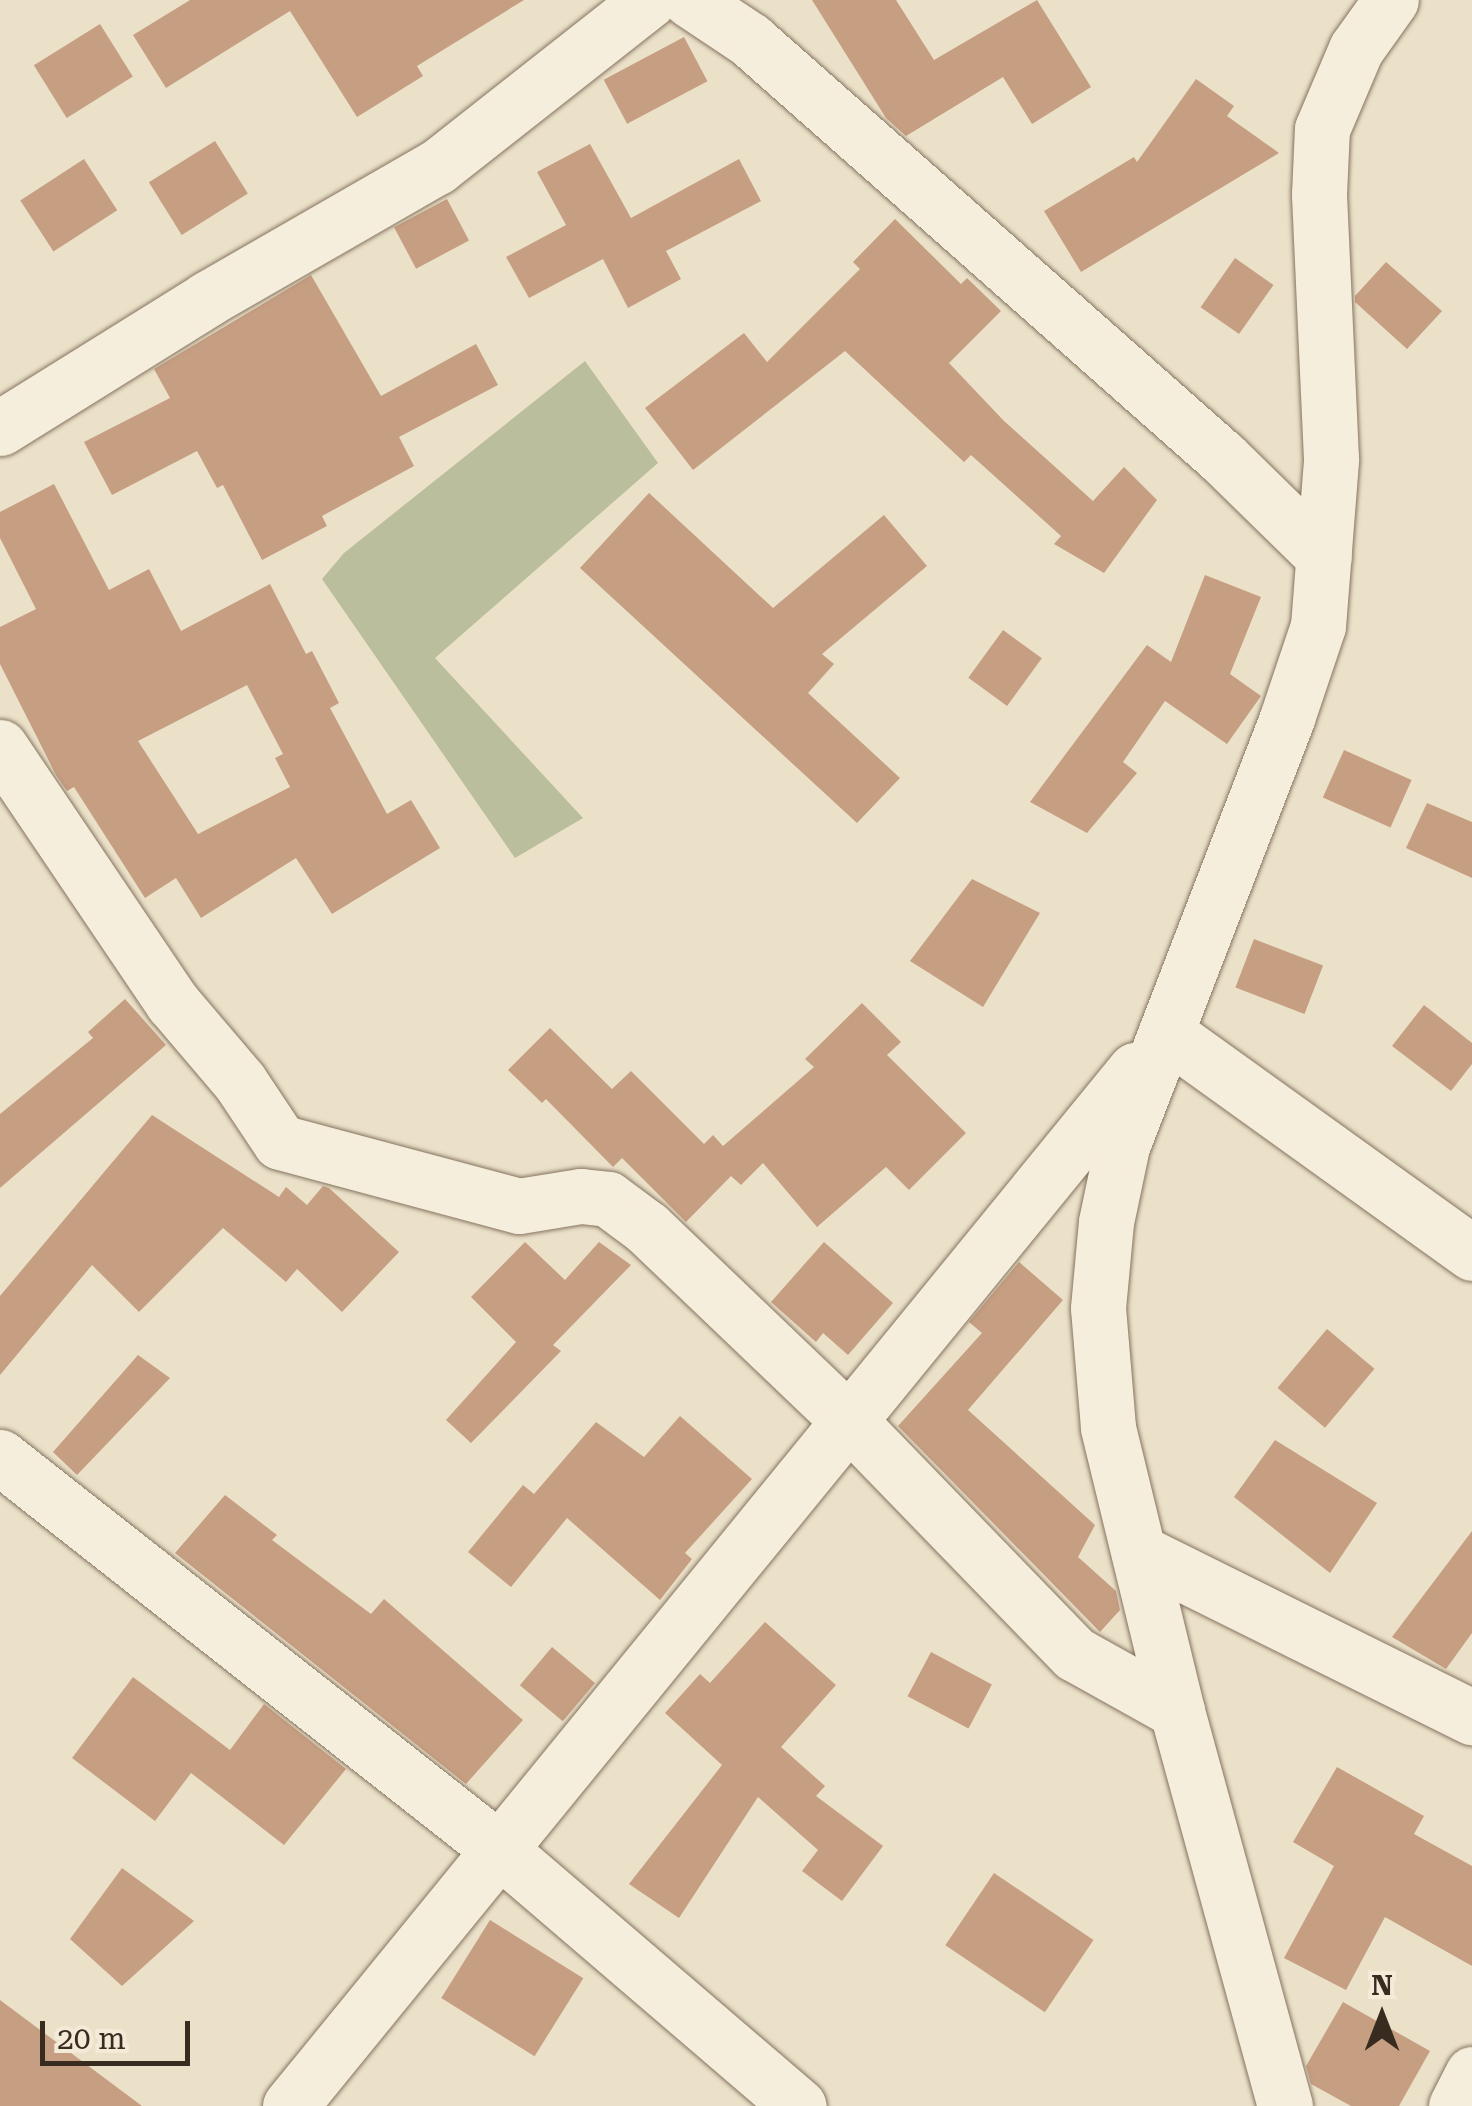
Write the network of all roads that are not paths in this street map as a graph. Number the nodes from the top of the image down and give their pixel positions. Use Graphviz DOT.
graph roads {
  1 [pos="649,0"];
  2 [pos="690,0"];
  3 [pos="1391,0"];
  4 [pos="0,428"];
  5 [pos="1324,557"];
  6 [pos="0,747"];
  7 [pos="1166,1032"];
  8 [pos="1472,1253"];
  9 [pos="847,1419"];
  10 [pos="0,1456"];
  11 [pos="1139,1552"];
  12 [pos="1176,1711"];
  13 [pos="1472,1717"];
  14 [pos="501,1852"];
  15 [pos="1472,2074"];
  16 [pos="290,2106"];
  17 [pos="799,2106"];
  18 [pos="1285,2106"];
  19 [pos="1456,2106"];
  1 -- 4 [label="street"];
  2 -- 5 [label="street"];
  3 -- 5 [label="street"];
  5 -- 7 [label="street"];
  6 -- 9 [label="street"];
  7 -- 8 [label="street"];
  7 -- 9 [label="street"];
  7 -- 11 [label="street"];
  9 -- 12 [label="street"];
  9 -- 14 [label="street"];
  10 -- 14 [label="street"];
  11 -- 12 [label="street"];
  11 -- 13 [label="street"];
  12 -- 18 [label="street"];
  14 -- 16 [label="street"];
  14 -- 17 [label="street"];
  15 -- 19 [label="street"];
}
